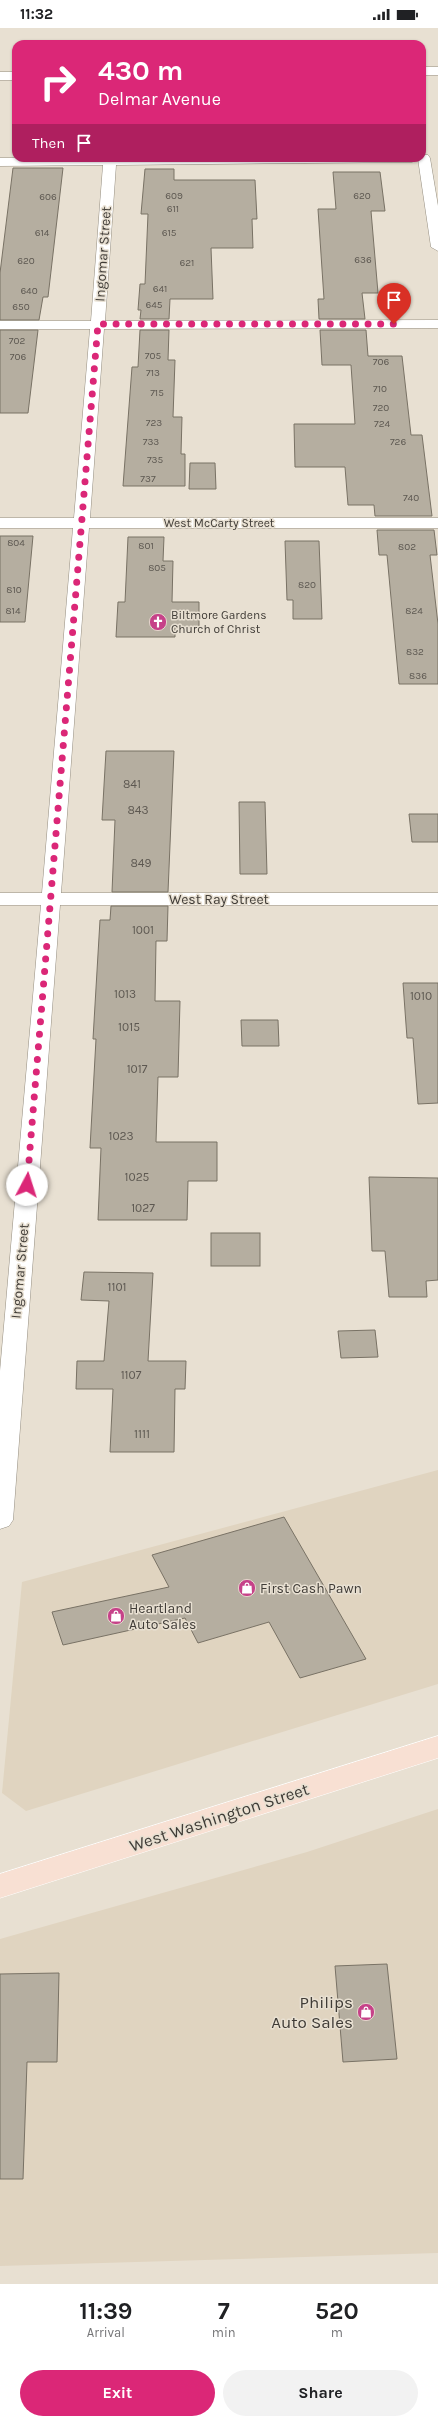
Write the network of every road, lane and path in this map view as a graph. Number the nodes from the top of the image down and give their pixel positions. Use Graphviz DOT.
graph roads {
  1 [pos="426,71"];
  2 [pos="438,71"];
  3 [pos="0,76"];
  4 [pos="12,76"];
  5 [pos="426,158"];
  6 [pos="438,158"];
  7 [pos="0,162"];
  8 [pos="12,162"];
  9 [pos="110,162"];
  10 [pos="420,162"];
  11 [pos="438,247"];
  12 [pos="0,324"];
  13 [pos="98,324"];
  14 [pos="438,324"];
  15 [pos="0,523"];
  16 [pos="83,523"];
  17 [pos="438,523"];
  18 [pos="0,899"];
  19 [pos="49,899"];
  20 [pos="438,899"];
  21 [pos="0,1520"];
  22 [pos="438,1747"];
  23 [pos="0,1886"];
  1 -- 2 [label="street"];
  3 -- 4 [label="street"];
  5 -- 6 [label="street"];
  7 -- 8 [label="street"];
  9 -- 13 [label="street, Ingomar Street"];
  10 -- 11 [label="street"];
  12 -- 13 [label="street"];
  13 -- 14 [label="street"];
  13 -- 16 [label="street, Ingomar Street"];
  15 -- 16 [label="street, West McCarty Street"];
  16 -- 17 [label="street, West McCarty Street"];
  16 -- 19 [label="street, Ingomar Street"];
  18 -- 19 [label="street, West Ray Street"];
  19 -- 20 [label="street, West Ray Street"];
  19 -- 21 [label="street, Ingomar Street"];
  22 -- 23 [label="main road, West Washington Street"];
}
